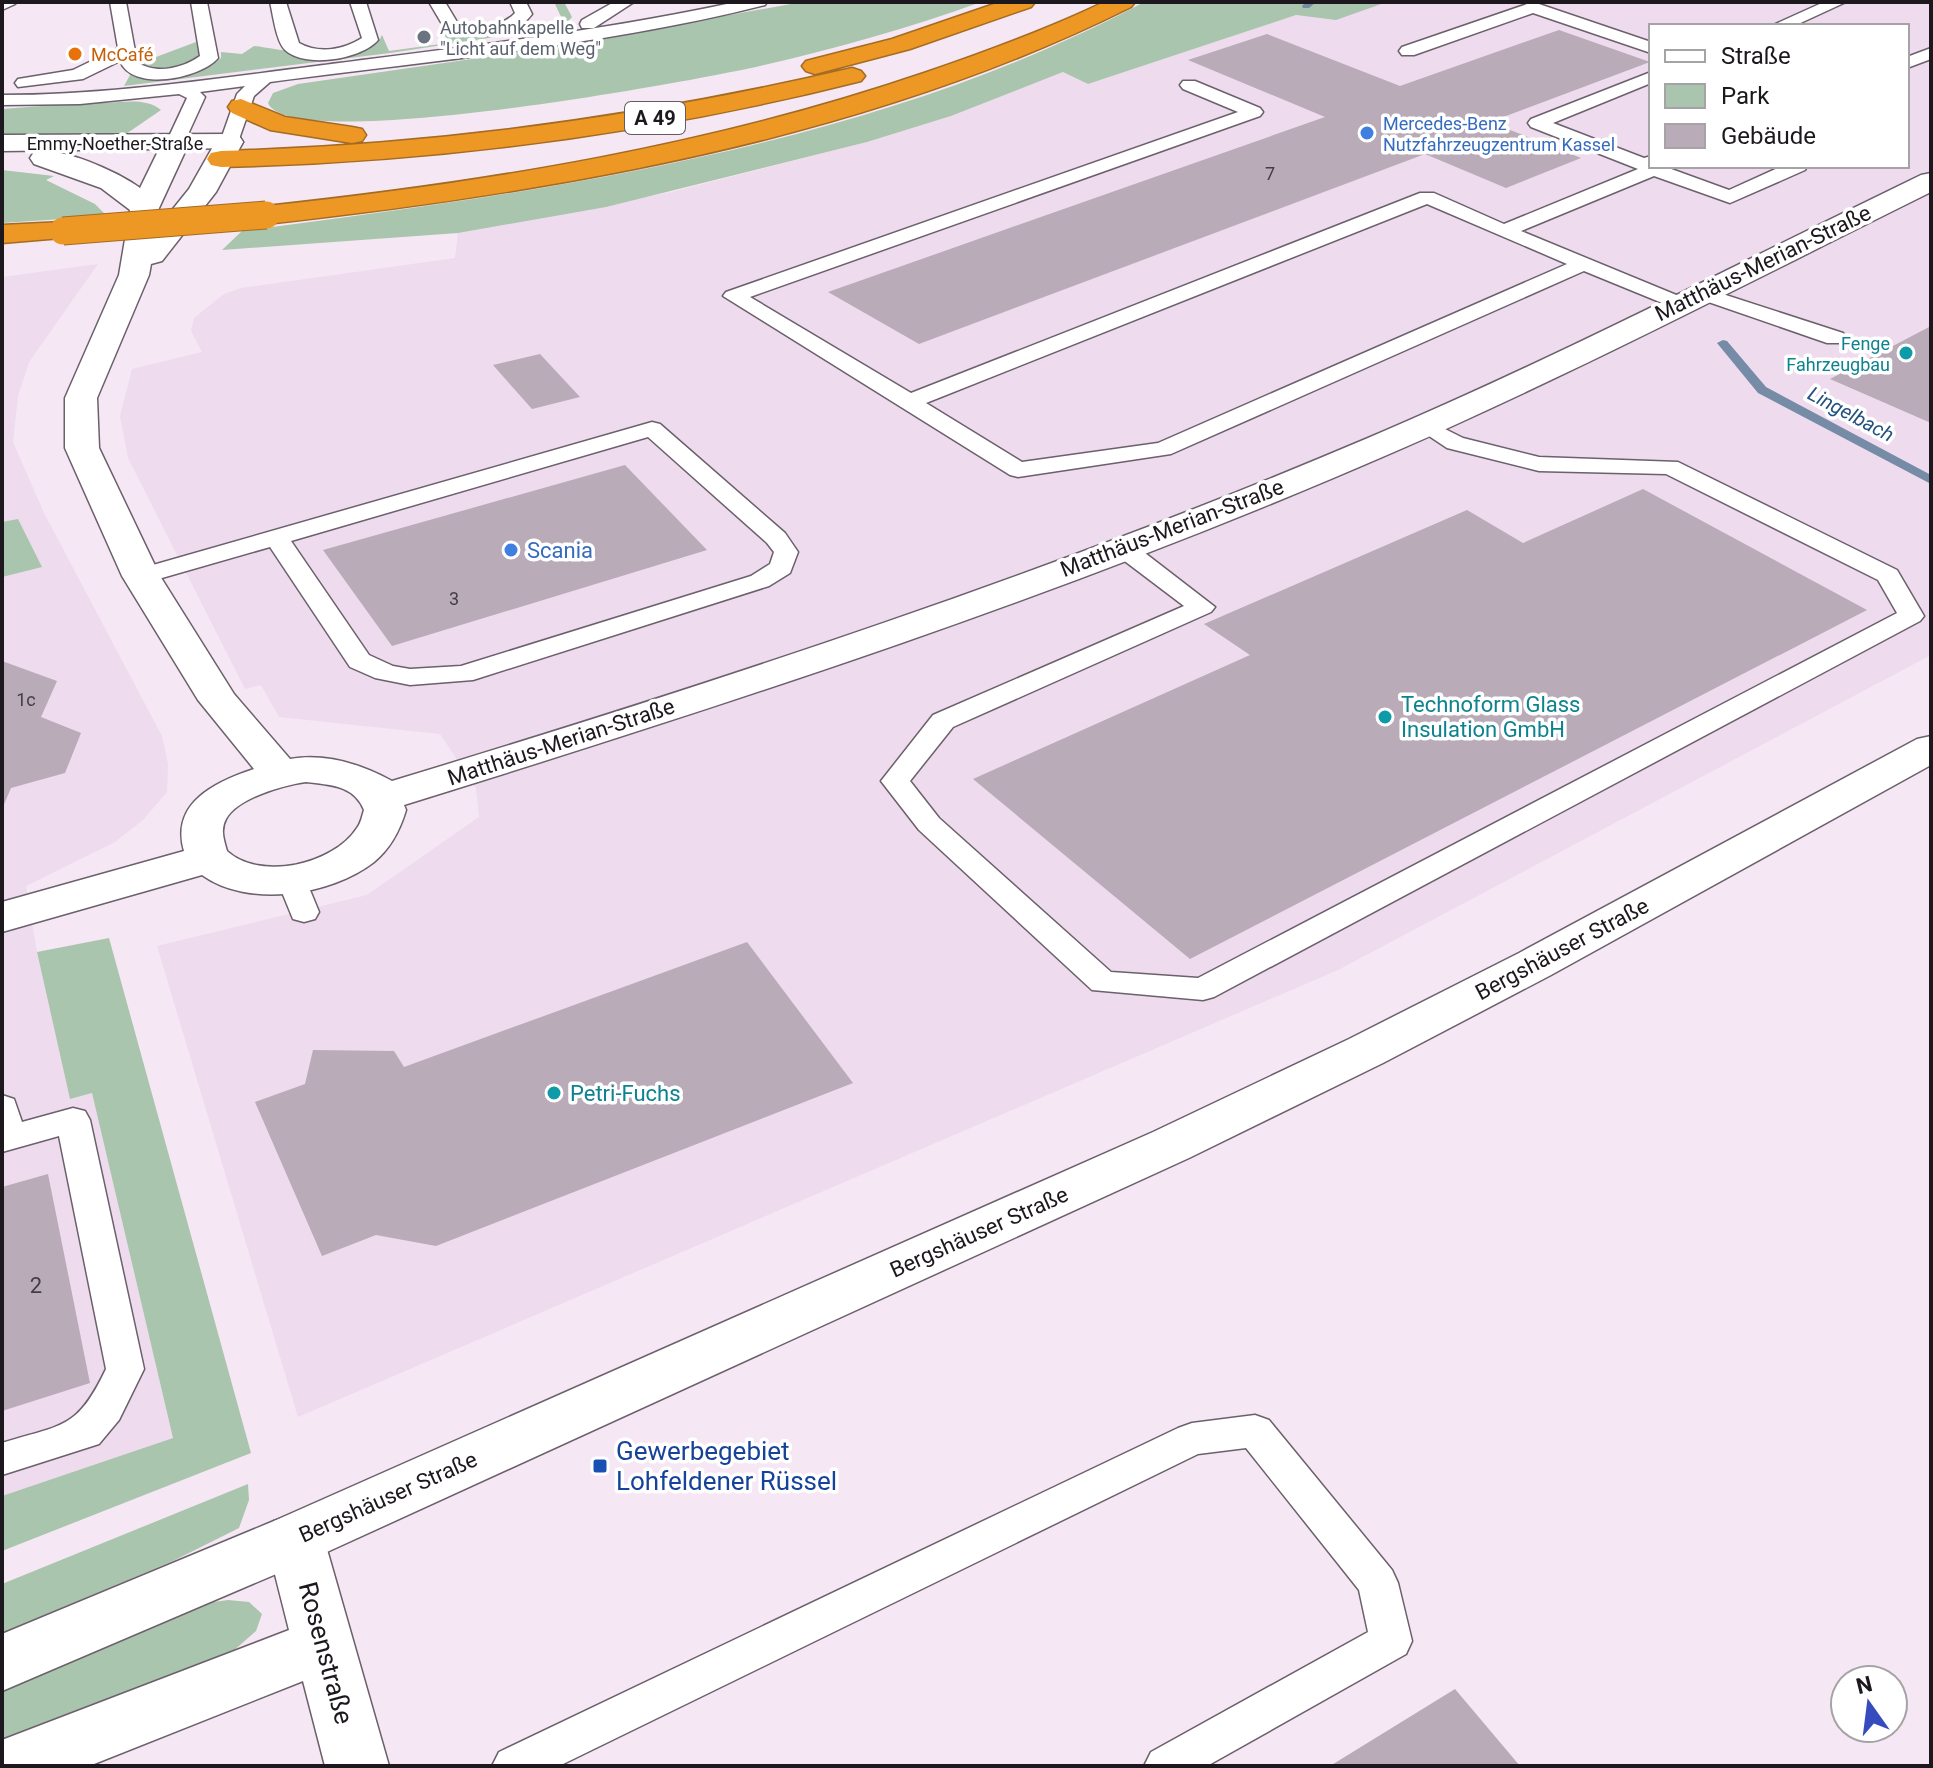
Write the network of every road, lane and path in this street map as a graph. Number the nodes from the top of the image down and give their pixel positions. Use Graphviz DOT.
graph roads {
  1 [pos="118,2"];
  2 [pos="199,2"];
  3 [pos="278,2"];
  4 [pos="358,2"];
  5 [pos="437,2"];
  6 [pos="518,2"];
  7 [pos="626,2"];
  8 [pos="759,2"];
  9 [pos="1023,2"];
  10 [pos="1074,2"];
  11 [pos="1123,2"];
  12 [pos="1838,2"];
  13 [pos="588,24"];
  14 [pos="1784,24"];
  15 [pos="1649,47"];
  16 [pos="126,51"];
  17 [pos="1408,51"];
  18 [pos="1931,53"];
  19 [pos="1909,62"];
  20 [pos="77,75"];
  21 [pos="274,76"];
  22 [pos="1649,78"];
  23 [pos="2,82"];
  24 [pos="1189,85"];
  25 [pos="176,88"];
  26 [pos="96,97"];
  27 [pos="2,100"];
  28 [pos="241,107"];
  29 [pos="354,135"];
  30 [pos="2,143"];
  31 [pos="171,151"];
  32 [pos="225,151"];
  33 [pos="2,157"];
  34 [pos="44,158"];
  35 [pos="1649,165"];
  36 [pos="1649,165"];
  37 [pos="1658,168"];
  38 [pos="1794,168"];
  39 [pos="1931,181"];
  40 [pos="145,208"];
  41 [pos="1504,231"];
  42 [pos="2,234"];
  43 [pos="1584,264"];
  44 [pos="134,275"];
  45 [pos="1690,298"];
  46 [pos="1835,338"];
  47 [pos="909,402"];
  48 [pos="1425,426"];
  49 [pos="276,537"];
  50 [pos="1123,548"];
  51 [pos="141,576"];
  52 [pos="1931,748"];
  53 [pos="279,773"];
  54 [pos="382,798"];
  55 [pos="209,858"];
  56 [pos="2,917"];
  57 [pos="4,1128"];
  58 [pos="2,1459"];
  59 [pos="295,1539"];
  60 [pos="325,1644"];
  61 [pos="2,1663"];
  62 [pos="13,1766"];
  63 [pos="357,1766"];
  64 [pos="514,1766"];
  65 [pos="1166,1766"];
  1 -- 16 [label="lane"];
  2 -- 16 [label="lane"];
  3 -- 4 [label="lane"];
  5 -- 6 [label="lane"];
  7 -- 13 [label="lane"];
  8 -- 21 [label="lane"];
  9 -- 29 [label="highway, A 49"];
  10 -- 32 [label="highway, A 49"];
  11 -- 42 [label="highway, bridge"];
  12 -- 14 [label="lane"];
  15 -- 17 [label="lane"];
  16 -- 20 [label="lane"];
  18 -- 19 [label="lane"];
  20 -- 23 [label="lane"];
  20 -- 26 [label="lane"];
  21 -- 25 [label="lane"];
  21 -- 28 [label="lane"];
  22 -- 35 [label="lane"];
  24 -- 47 [label="lane"];
  25 -- 26 [label="lane"];
  25 -- 31 [label="lane"];
  26 -- 27 [label="lane"];
  28 -- 29 [label="highway"];
  28 -- 32 [label="lane"];
  29 -- 32 [label="highway, A 49"];
  30 -- 31 [label="street, Emmy-Noether-Straße"];
  31 -- 32 [label="street, Emmy-Noether-Straße"];
  31 -- 34 [label="street, Emmy-Noether-Straße"];
  31 -- 40 [label="street"];
  32 -- 44 [label="street"];
  33 -- 34 [label="street, Emmy-Noether-Straße"];
  34 -- 40 [label="street"];
  36 -- 41 [label="lane"];
  37 -- 38 [label="lane"];
  39 -- 45 [label="street, Matthäus-Merian-Straße"];
  40 -- 44 [label="street"];
  41 -- 43 [label="lane"];
  41 -- 47 [label="lane"];
  43 -- 45 [label="lane"];
  43 -- 47 [label="lane"];
  44 -- 51 [label="street"];
  45 -- 46 [label="lane"];
  45 -- 48 [label="street, Matthäus-Merian-Straße"];
  48 -- 50 [label="street, Matthäus-Merian-Straße"];
  48 -- 50 [label="lane"];
  49 -- 49 [label="lane"];
  49 -- 51 [label="lane"];
  50 -- 54 [label="street, Matthäus-Merian-Straße"];
  51 -- 53 [label="street"];
  52 -- 59 [label="street, Bergshäuser Straße"];
  53 -- 54 [label="street"];
  53 -- 55 [label="street"];
  54 -- 55 [label="street"];
  55 -- 56 [label="street"];
  57 -- 58 [label="lane"];
  59 -- 60 [label="street, Rosenstraße"];
  59 -- 61 [label="street, Bergshäuser Straße"];
  60 -- 62 [label="street"];
  60 -- 63 [label="street, Rosenstraße"];
  64 -- 65 [label="lane"];
}
